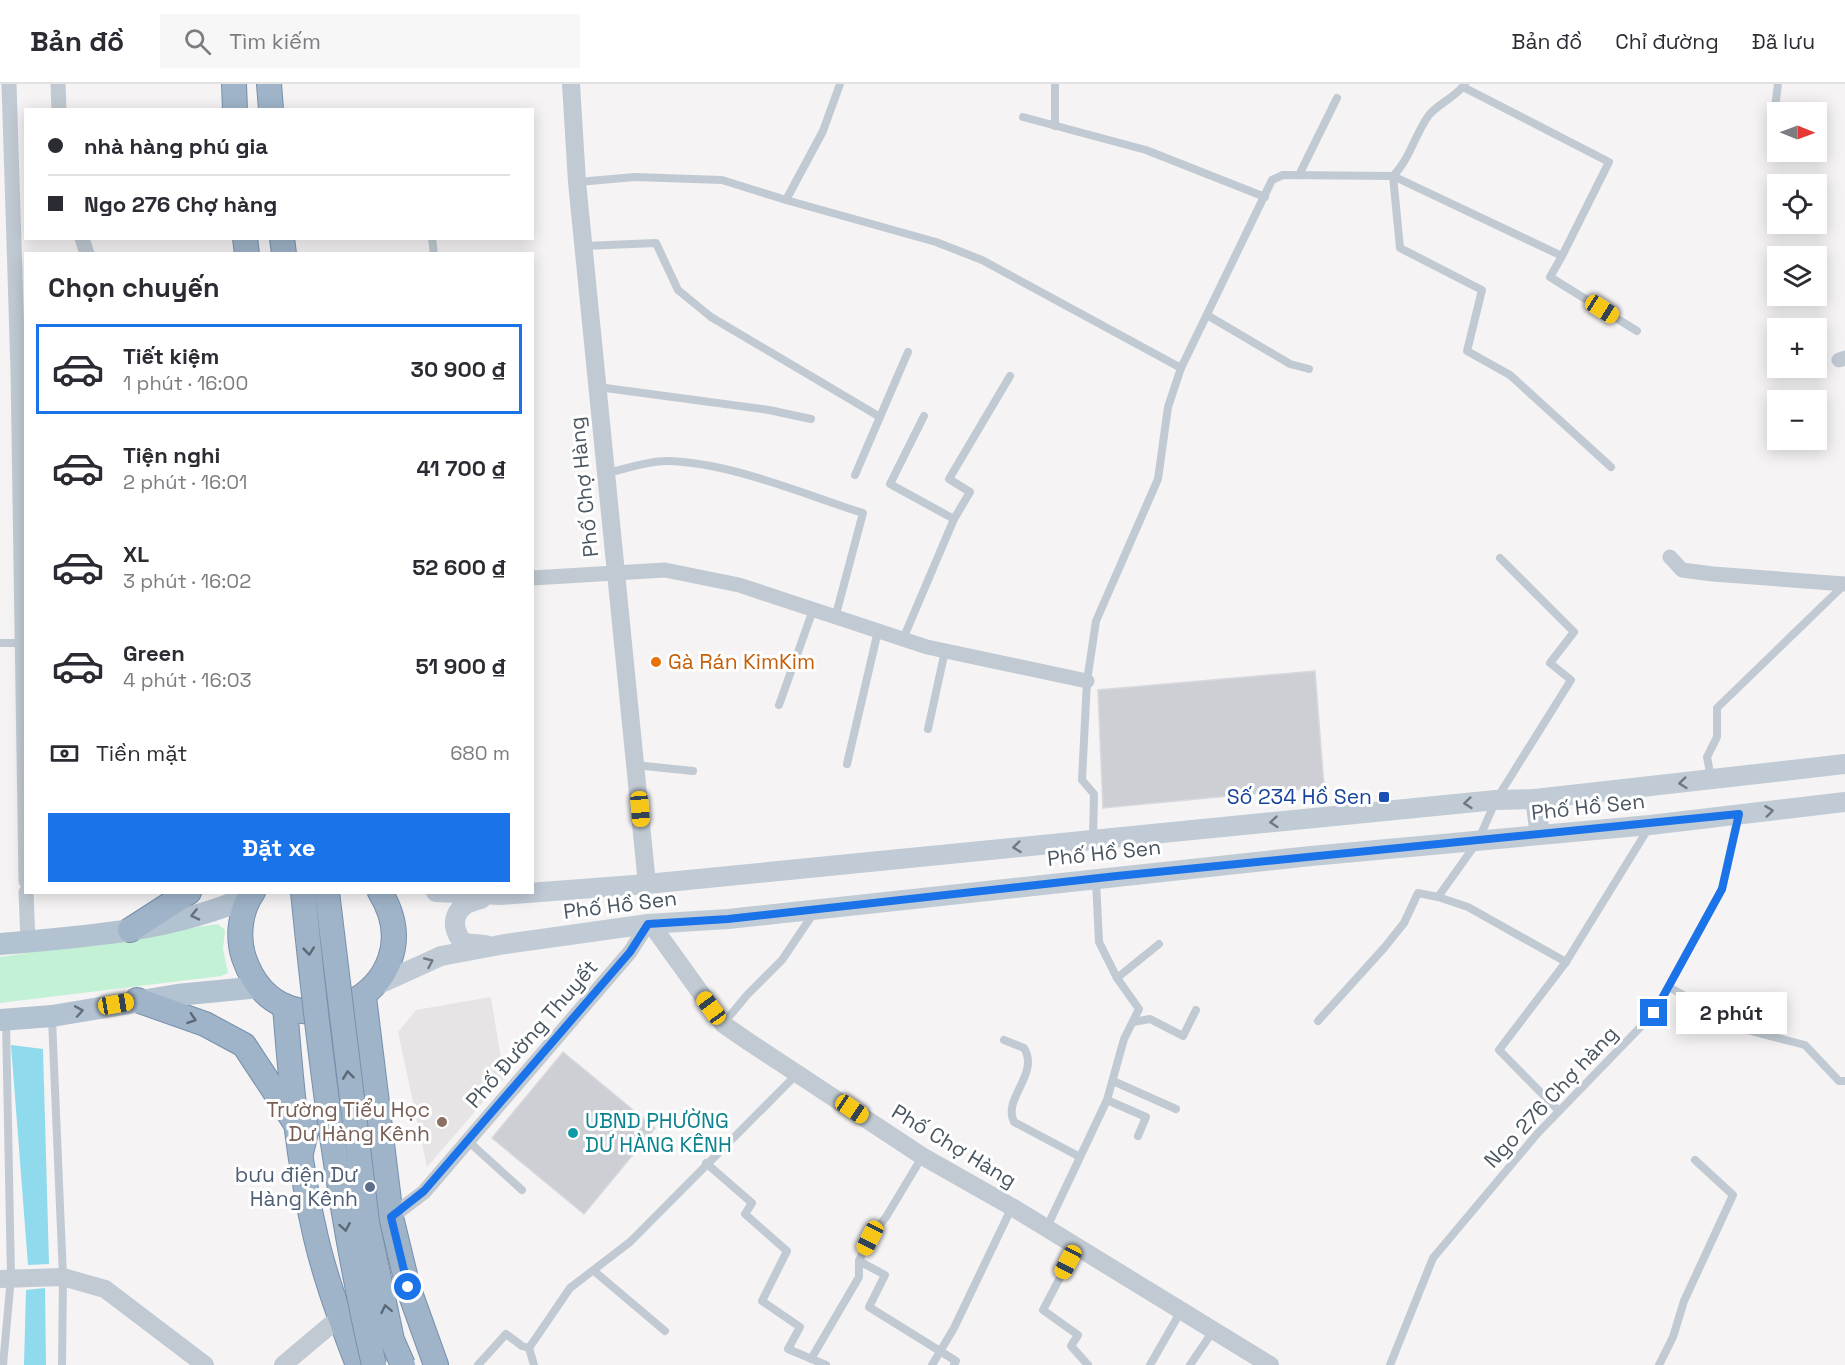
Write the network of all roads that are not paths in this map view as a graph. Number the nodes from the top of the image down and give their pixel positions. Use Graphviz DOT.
graph roads {
  1 [pos="9,84"];
  2 [pos="58,84"];
  3 [pos="234,84"];
  4 [pos="269,84"];
  5 [pos="572,84"];
  6 [pos="840,84"];
  7 [pos="1055,84"];
  8 [pos="1778,84"];
  9 [pos="1464,86"];
  10 [pos="1337,98"];
  11 [pos="1776,102"];
  12 [pos="59,108"];
  13 [pos="235,108"];
  14 [pos="271,108"];
  15 [pos="1023,117"];
  16 [pos="1055,126"];
  17 [pos="1299,175"];
  18 [pos="1393,176"];
  19 [pos="577,182"];
  20 [pos="1265,197"];
  21 [pos="786,200"];
  22 [pos="583,246"];
  23 [pos="1562,256"];
  24 [pos="1207,315"];
  25 [pos="1637,331"];
  26 [pos="908,352"];
  27 [pos="1180,368"];
  28 [pos="1309,369"];
  29 [pos="1010,376"];
  30 [pos="596,387"];
  31 [pos="924,416"];
  32 [pos="880,417"];
  33 [pos="811,419"];
  34 [pos="1611,467"];
  35 [pos="606,474"];
  36 [pos="855,475"];
  37 [pos="954,519"];
  38 [pos="1670,557"];
  39 [pos="1500,558"];
  40 [pos="616,574"];
  41 [pos="534,578"];
  42 [pos="1845,584"];
  43 [pos="813,610"];
  44 [pos="835,618"];
  45 [pos="878,631"];
  46 [pos="903,639"];
  47 [pos="0,643"];
  48 [pos="22,643"];
  49 [pos="945,651"];
  50 [pos="1087,681"];
  51 [pos="779,705"];
  52 [pos="928,729"];
  53 [pos="24,762"];
  54 [pos="847,764"];
  55 [pos="1845,764"];
  56 [pos="635,765"];
  57 [pos="693,771"];
  58 [pos="1711,780"];
  59 [pos="1535,799"];
  60 [pos="1496,800"];
  61 [pos="1845,802"];
  62 [pos="1739,814"];
  63 [pos="1650,825"];
  64 [pos="1540,836"];
  65 [pos="1093,839"];
  66 [pos="1478,842"];
  67 [pos="1096,878"];
  68 [pos="647,884"];
  69 [pos="534,893"];
  70 [pos="26,894"];
  71 [pos="186,894"];
  72 [pos="252,894"];
  73 [pos="303,894"];
  74 [pos="327,894"];
  75 [pos="381,894"];
  76 [pos="479,894"];
  77 [pos="514,894"];
  78 [pos="501,895"];
  79 [pos="1438,897"];
  80 [pos="817,908"];
  81 [pos="649,924"];
  82 [pos="130,930"];
  83 [pos="28,942"];
  84 [pos="505,944"];
  85 [pos="1159,944"];
  86 [pos="0,945"];
  87 [pos="1566,962"];
  88 [pos="1117,978"];
  89 [pos="260,987"];
  90 [pos="1668,987"];
  91 [pos="369,991"];
  92 [pos="137,1000"];
  93 [pos="285,1006"];
  94 [pos="1196,1010"];
  95 [pos="52,1016"];
  96 [pos="3,1020"];
  97 [pos="1318,1021"];
  98 [pos="1133,1022"];
  99 [pos="723,1024"];
  100 [pos="1004,1040"];
  101 [pos="798,1073"];
  102 [pos="1113,1081"];
  103 [pos="1845,1081"];
  104 [pos="1107,1100"];
  105 [pos="1176,1108"];
  106 [pos="1559,1111"];
  107 [pos="294,1121"];
  108 [pos="1138,1136"];
  109 [pos="381,1137"];
  110 [pos="468,1142"];
  111 [pos="301,1153"];
  112 [pos="922,1156"];
  113 [pos="1080,1157"];
  114 [pos="1695,1160"];
  115 [pos="706,1163"];
  116 [pos="522,1190"];
  117 [pos="1012,1207"];
  118 [pos="391,1217"];
  119 [pos="1046,1229"];
  120 [pos="1077,1246"];
  121 [pos="859,1261"];
  122 [pos="594,1271"];
  123 [pos="63,1277"];
  124 [pos="6,1278"];
  125 [pos="1182,1310"];
  126 [pos="340,1317"];
  127 [pos="1214,1330"];
  128 [pos="665,1331"];
  129 [pos="529,1348"];
  130 [pos="940,1350"];
  131 [pos="811,1359"];
  132 [pos="3,1365"];
  133 [pos="62,1365"];
  134 [pos="206,1365"];
  135 [pos="283,1365"];
  136 [pos="358,1365"];
  137 [pos="374,1365"];
  138 [pos="403,1365"];
  139 [pos="436,1365"];
  140 [pos="478,1365"];
  141 [pos="534,1365"];
  142 [pos="826,1365"];
  143 [pos="932,1365"];
  144 [pos="954,1365"];
  145 [pos="1088,1365"];
  146 [pos="1150,1365"];
  147 [pos="1190,1365"];
  148 [pos="1270,1365"];
  149 [pos="1390,1365"];
  150 [pos="1659,1365"];
  1 -- 48 [label="street"];
  2 -- 12 [label="street"];
  3 -- 13 [label="highway"];
  4 -- 14 [label="highway"];
  5 -- 19 [label="street, Phố Chợ Hàng"];
  6 -- 21 [label="lane"];
  7 -- 16 [label="lane"];
  8 -- 11 [label="lane"];
  9 -- 18 [label="lane"];
  9 -- 23 [label="lane"];
  10 -- 17 [label="lane"];
  15 -- 16 [label="lane"];
  16 -- 20 [label="lane"];
  17 -- 18 [label="lane"];
  17 -- 20 [label="lane"];
  18 -- 23 [label="lane"];
  18 -- 34 [label="lane"];
  19 -- 21 [label="lane"];
  19 -- 22 [label="street, Phố Chợ Hàng"];
  20 -- 24 [label="lane"];
  21 -- 27 [label="lane"];
  22 -- 30 [label="street, Phố Chợ Hàng"];
  22 -- 32 [label="lane"];
  23 -- 25 [label="lane"];
  24 -- 27 [label="lane"];
  24 -- 28 [label="lane"];
  26 -- 32 [label="lane"];
  27 -- 50 [label="lane"];
  29 -- 37 [label="lane"];
  30 -- 33 [label="lane"];
  30 -- 35 [label="street, Phố Chợ Hàng"];
  31 -- 37 [label="lane"];
  32 -- 36 [label="lane"];
  35 -- 40 [label="street, Phố Chợ Hàng"];
  35 -- 44 [label="lane"];
  37 -- 46 [label="lane"];
  38 -- 42 [label="street"];
  39 -- 60 [label="lane"];
  40 -- 41 [label="street"];
  40 -- 43 [label="street"];
  40 -- 56 [label="street, Phố Chợ Hàng"];
  42 -- 58 [label="lane"];
  43 -- 44 [label="street"];
  43 -- 51 [label="lane"];
  44 -- 45 [label="street"];
  45 -- 46 [label="street"];
  45 -- 54 [label="lane"];
  46 -- 49 [label="street"];
  47 -- 48 [label="lane"];
  48 -- 53 [label="street"];
  49 -- 50 [label="street"];
  49 -- 52 [label="lane"];
  50 -- 65 [label="lane"];
  55 -- 58 [label="main road, Phố Hồ Sen"];
  56 -- 57 [label="lane"];
  56 -- 68 [label="street, Phố Chợ Hàng"];
  58 -- 59 [label="main road, Phố Hồ Sen, one-way"];
  59 -- 60 [label="main road, Phố Hồ Sen"];
  59 -- 64 [label="main road"];
  60 -- 65 [label="main road, Phố Hồ Sen, one-way"];
  60 -- 66 [label="lane"];
  62 -- 61 [label="main road, Phố Hồ Sen, one-way"];
  62 -- 63 [label="main road, Phố Hồ Sen"];
  62 -- 90 [label="lane, Ngo 276 Chợ hàng"];
  63 -- 64 [label="main road, Phố Hồ Sen"];
  63 -- 87 [label="lane"];
  64 -- 66 [label="main road, Phố Hồ Sen"];
  65 -- 68 [label="main road, Phố Hồ Sen, one-way"];
  66 -- 67 [label="main road, Phố Hồ Sen"];
  66 -- 79 [label="lane"];
  67 -- 80 [label="main road, Phố Hồ Sen"];
  67 -- 88 [label="lane"];
  68 -- 69 [label="main road, Phố Hồ Sen"];
  70 -- 83 [label="street"];
  71 -- 82 [label="highway"];
  72 -- 82 [label="main road, one-way"];
  72 -- 89 [label="highway"];
  73 -- 137 [label="highway, one-way, bridge"];
  138 -- 74 [label="highway, one-way, bridge"];
  75 -- 91 [label="highway"];
  76 -- 78 [label="main road, Phố Hồ Sen"];
  77 -- 78 [label="main road, Phố Hồ Sen"];
  78 -- 84 [label="main road"];
  79 -- 87 [label="lane"];
  79 -- 97 [label="lane"];
  80 -- 81 [label="main road, Phố Hồ Sen"];
  80 -- 99 [label="lane"];
  81 -- 84 [label="main road, Phố Hồ Sen"];
  81 -- 99 [label="street, Phố Chợ Hàng"];
  81 -- 110 [label="street, Phố Đường Thuyết"];
  82 -- 83 [label="main road"];
  83 -- 86 [label="main road"];
  91 -- 84 [label="main road, Phố Hồ Sen, one-way"];
  85 -- 88 [label="lane"];
  87 -- 106 [label="lane"];
  88 -- 98 [label="lane"];
  89 -- 92 [label="main road"];
  89 -- 93 [label="highway"];
  90 -- 103 [label="lane"];
  90 -- 106 [label="lane, Ngo 276 Chợ hàng"];
  91 -- 93 [label="highway"];
  91 -- 109 [label="highway"];
  95 -- 92 [label="main road, one-way"];
  92 -- 107 [label="highway, one-way"];
  93 -- 107 [label="highway"];
  94 -- 98 [label="lane"];
  95 -- 96 [label="main road"];
  95 -- 123 [label="lane"];
  96 -- 124 [label="lane"];
  98 -- 102 [label="lane"];
  99 -- 101 [label="street, Phố Chợ Hàng"];
  100 -- 113 [label="lane"];
  101 -- 112 [label="street, Phố Chợ Hàng"];
  101 -- 115 [label="lane"];
  102 -- 104 [label="lane"];
  102 -- 105 [label="lane"];
  104 -- 108 [label="lane"];
  104 -- 113 [label="lane"];
  106 -- 149 [label="lane, Ngo 276 Chợ hàng"];
  107 -- 111 [label="highway"];
  109 -- 111 [label="highway"];
  109 -- 118 [label="highway"];
  110 -- 116 [label="lane"];
  110 -- 118 [label="street, Phố Đường Thuyết"];
  111 -- 126 [label="highway"];
  112 -- 117 [label="street, Phố Chợ Hàng"];
  112 -- 121 [label="lane"];
  113 -- 119 [label="lane"];
  114 -- 150 [label="lane"];
  115 -- 122 [label="lane"];
  115 -- 131 [label="lane"];
  117 -- 119 [label="street, Phố Chợ Hàng"];
  117 -- 130 [label="lane"];
  118 -- 139 [label="highway"];
  119 -- 120 [label="street, Phố Chợ Hàng"];
  120 -- 125 [label="street, Phố Chợ Hàng"];
  120 -- 145 [label="lane"];
  121 -- 130 [label="lane"];
  121 -- 131 [label="lane"];
  122 -- 128 [label="lane"];
  122 -- 129 [label="lane"];
  123 -- 124 [label="street"];
  123 -- 133 [label="lane"];
  123 -- 134 [label="street"];
  124 -- 132 [label="lane"];
  125 -- 127 [label="street, Phố Chợ Hàng"];
  125 -- 146 [label="lane"];
  126 -- 135 [label="street"];
  126 -- 136 [label="highway"];
  127 -- 147 [label="lane"];
  127 -- 148 [label="street, Phố Chợ Hàng"];
  129 -- 140 [label="lane"];
  129 -- 141 [label="lane"];
  130 -- 143 [label="lane"];
  130 -- 144 [label="lane"];
  131 -- 142 [label="lane"];
}
